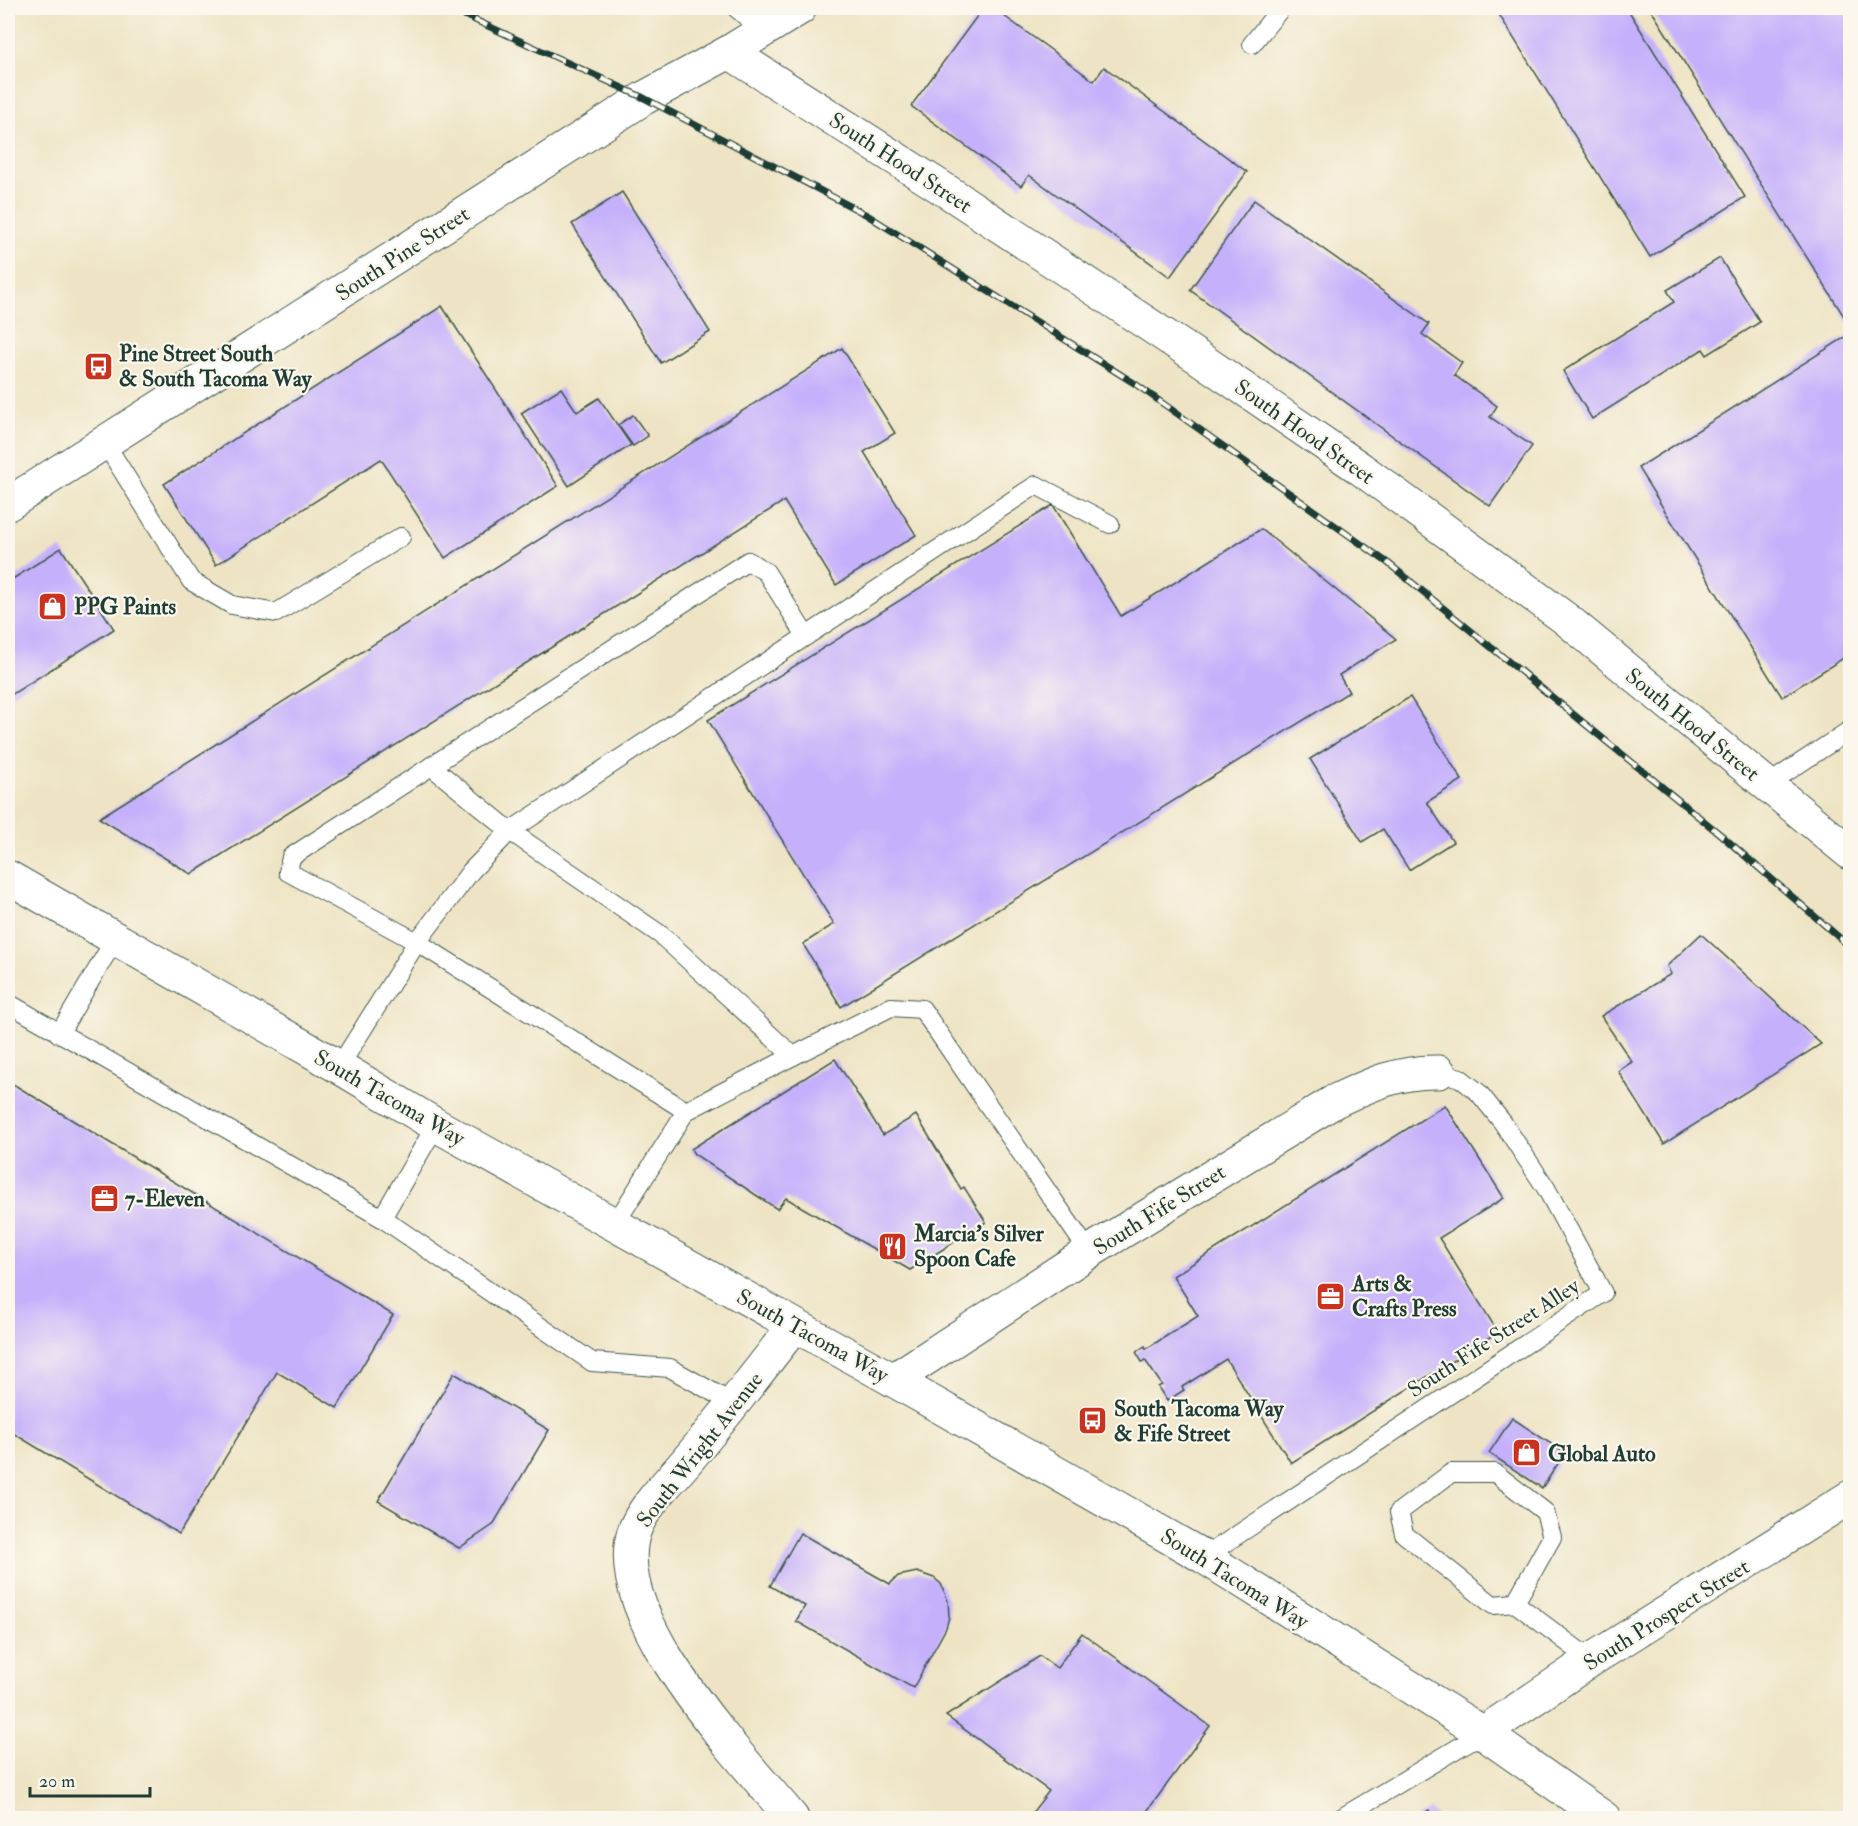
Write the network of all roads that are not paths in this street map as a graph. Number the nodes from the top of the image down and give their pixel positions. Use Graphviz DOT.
graph roads {
  1 [pos="736,8"];
  2 [pos="800,8"];
  3 [pos="1281,8"];
  4 [pos="763,31"];
  5 [pos="1252,44"];
  6 [pos="729,52"];
  7 [pos="105,443"];
  8 [pos="8,504"];
  9 [pos="1110,524"];
  10 [pos="400,537"];
  11 [pos="806,636"];
  12 [pos="1851,730"];
  13 [pos="431,766"];
  14 [pos="1767,785"];
  15 [pos="510,831"];
  16 [pos="1851,853"];
  17 [pos="8,878"];
  18 [pos="115,939"];
  19 [pos="417,942"];
  20 [pos="8,1003"];
  21 [pos="59,1034"];
  22 [pos="793,1056"];
  23 [pos="339,1067"];
  24 [pos="1439,1071"];
  25 [pos="686,1111"];
  26 [pos="436,1125"];
  27 [pos="382,1218"];
  28 [pos="615,1224"];
  29 [pos="1089,1252"];
  30 [pos="794,1326"];
  31 [pos="893,1380"];
  32 [pos="734,1404"];
  33 [pos="1851,1497"];
  34 [pos="1204,1557"];
  35 [pos="1515,1603"];
  36 [pos="1591,1660"];
  37 [pos="1483,1733"];
  38 [pos="792,1818"];
  39 [pos="1341,1818"];
  40 [pos="1604,1818"];
  1 -- 4 [label="lane"];
  2 -- 4 [label="street, South Pine Street"];
  3 -- 5 [label="lane"];
  4 -- 6 [label="street, South Pine Street"];
  6 -- 7 [label="street, South Pine Street"];
  6 -- 14 [label="street, South Hood Street"];
  7 -- 8 [label="street, South Pine Street"];
  7 -- 10 [label="lane"];
  9 -- 11 [label="lane"];
  11 -- 13 [label="lane"];
  11 -- 15 [label="lane"];
  12 -- 14 [label="lane"];
  13 -- 15 [label="lane"];
  13 -- 19 [label="lane"];
  14 -- 16 [label="street, South Hood Street"];
  15 -- 19 [label="lane"];
  15 -- 22 [label="lane"];
  17 -- 18 [label="street, South Tacoma Way"];
  18 -- 21 [label="lane"];
  18 -- 23 [label="street, South Tacoma Way"];
  19 -- 23 [label="lane"];
  19 -- 25 [label="lane"];
  20 -- 21 [label="lane"];
  21 -- 27 [label="lane"];
  22 -- 25 [label="lane"];
  22 -- 29 [label="lane"];
  23 -- 26 [label="street, South Tacoma Way"];
  24 -- 29 [label="street, South Fife Street"];
  24 -- 34 [label="lane, South Fife Street Alley"];
  25 -- 28 [label="lane"];
  26 -- 27 [label="lane"];
  26 -- 28 [label="street, South Tacoma Way"];
  27 -- 32 [label="lane"];
  28 -- 30 [label="street, South Tacoma Way"];
  29 -- 31 [label="street, South Fife Street"];
  30 -- 31 [label="street, South Tacoma Way"];
  30 -- 32 [label="street, South Wright Avenue"];
  31 -- 34 [label="street, South Tacoma Way"];
  32 -- 38 [label="street, South Wright Avenue"];
  33 -- 36 [label="street, South Prospect Street"];
  34 -- 37 [label="street, South Tacoma Way"];
  35 -- 35 [label="lane"];
  35 -- 36 [label="lane"];
  36 -- 37 [label="street, South Prospect Street"];
  37 -- 39 [label="lane"];
  37 -- 40 [label="street, South Tacoma Way"];
}
